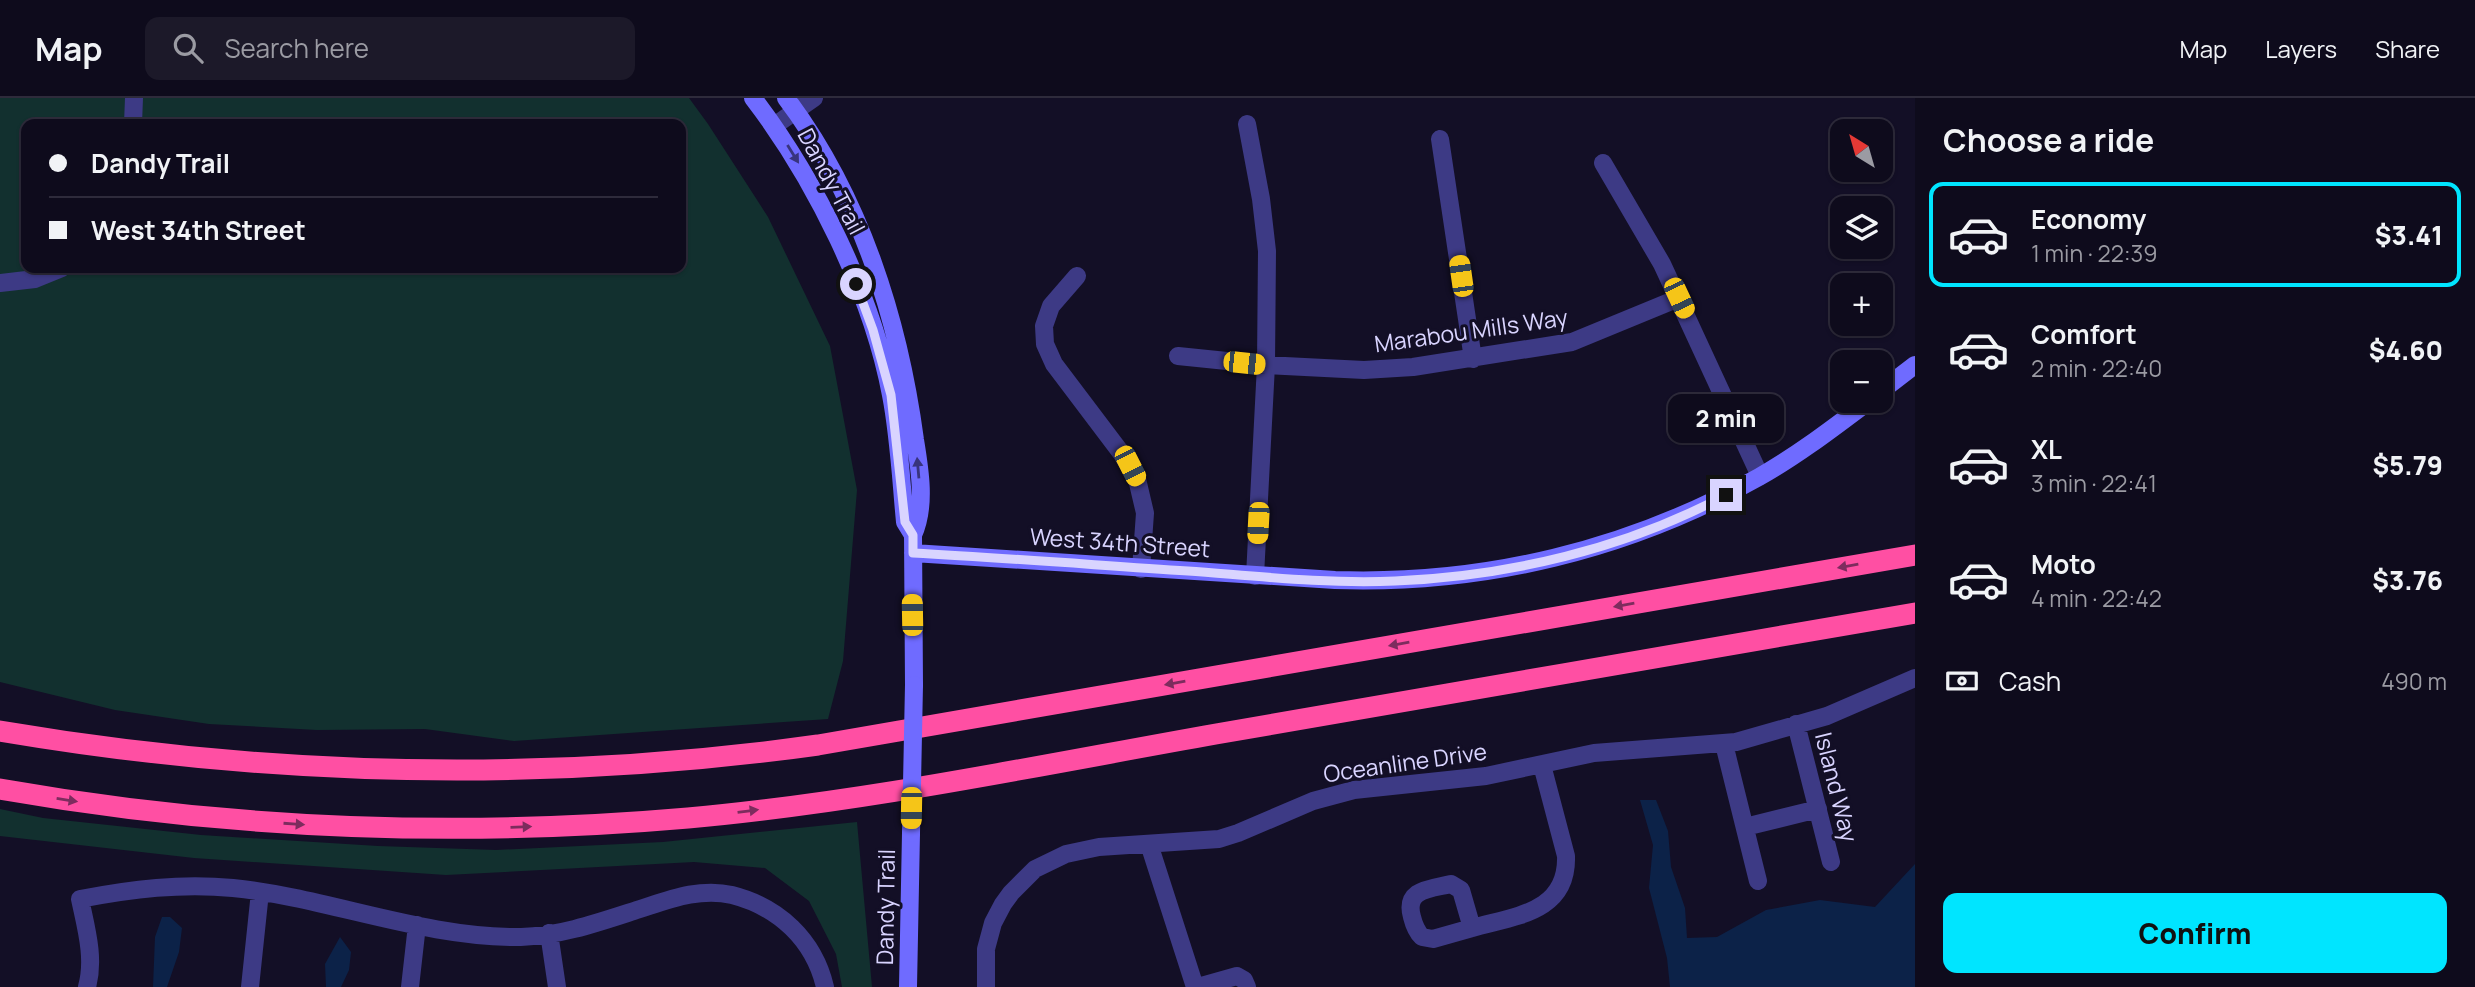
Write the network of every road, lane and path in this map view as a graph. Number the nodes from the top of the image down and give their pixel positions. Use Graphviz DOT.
graph roads {
  1 [pos="134,98"];
  2 [pos="753,98"];
  3 [pos="814,98"];
  4 [pos="790,104"];
  5 [pos="133,119"];
  6 [pos="1247,124"];
  7 [pos="774,126"];
  8 [pos="1440,139"];
  9 [pos="1603,163"];
  10 [pos="50,273"];
  11 [pos="1076,276"];
  12 [pos="0,283"];
  13 [pos="1679,298"];
  14 [pos="1178,356"];
  15 [pos="1473,359"];
  16 [pos="1265,365"];
  17 [pos="1915,365"];
  18 [pos="1893,382"];
  19 [pos="1852,413"];
  20 [pos="1760,476"];
  21 [pos="913,535"];
  22 [pos="913,553"];
  23 [pos="1915,555"];
  24 [pos="1141,569"];
  25 [pos="1255,576"];
  26 [pos="1915,613"];
  27 [pos="1915,678"];
  28 [pos="1796,724"];
  29 [pos="0,731"];
  30 [pos="1724,744"];
  31 [pos="1542,765"];
  32 [pos="0,789"];
  33 [pos="1818,809"];
  34 [pos="1745,827"];
  35 [pos="1149,844"];
  36 [pos="1831,862"];
  37 [pos="1758,881"];
  38 [pos="260,892"];
  39 [pos="417,925"];
  40 [pos="1472,928"];
  41 [pos="549,933"];
  42 [pos="87,987"];
  43 [pos="250,987"];
  44 [pos="410,987"];
  45 [pos="556,987"];
  46 [pos="825,987"];
  47 [pos="908,987"];
  48 [pos="986,987"];
  49 [pos="1197,987"];
  50 [pos="1247,987"];
  1 -- 5 [label="street"];
  2 -- 7 [label="main road, Dandy Trail"];
  3 -- 4 [label="street"];
  4 -- 7 [label="street"];
  21 -- 4 [label="main road, Dandy Trail, one-way"];
  6 -- 16 [label="street"];
  7 -- 21 [label="main road, Dandy Trail, one-way"];
  8 -- 15 [label="street"];
  9 -- 13 [label="street"];
  10 -- 12 [label="street"];
  11 -- 24 [label="street"];
  13 -- 15 [label="street, Marabou Mills Way"];
  13 -- 20 [label="street"];
  14 -- 16 [label="street, Marabou Mills Way"];
  15 -- 16 [label="street, Marabou Mills Way"];
  16 -- 25 [label="street"];
  17 -- 18 [label="main road"];
  19 -- 20 [label="main road, West 34th Street"];
  20 -- 25 [label="main road, West 34th Street"];
  21 -- 22 [label="main road, Dandy Trail"];
  22 -- 24 [label="main road, West 34th Street"];
  22 -- 47 [label="main road, Dandy Trail, bridge"];
  23 -- 29 [label="highway, one-way"];
  24 -- 25 [label="main road, West 34th Street"];
  32 -- 26 [label="highway, one-way"];
  27 -- 28 [label="street, Oceanline Drive"];
  28 -- 30 [label="street, Oceanline Drive"];
  28 -- 33 [label="street, Island Way"];
  30 -- 31 [label="street, Oceanline Drive"];
  30 -- 34 [label="street"];
  31 -- 35 [label="street, Oceanline Drive"];
  31 -- 40 [label="street"];
  33 -- 34 [label="street"];
  33 -- 36 [label="street, Island Way"];
  34 -- 37 [label="street"];
  35 -- 48 [label="street, Oceanline Drive"];
  35 -- 49 [label="street"];
  38 -- 39 [label="street"];
  38 -- 42 [label="street"];
  38 -- 43 [label="street"];
  39 -- 41 [label="street"];
  39 -- 44 [label="street"];
  41 -- 45 [label="street"];
  41 -- 46 [label="street"];
  49 -- 50 [label="street"];
}
